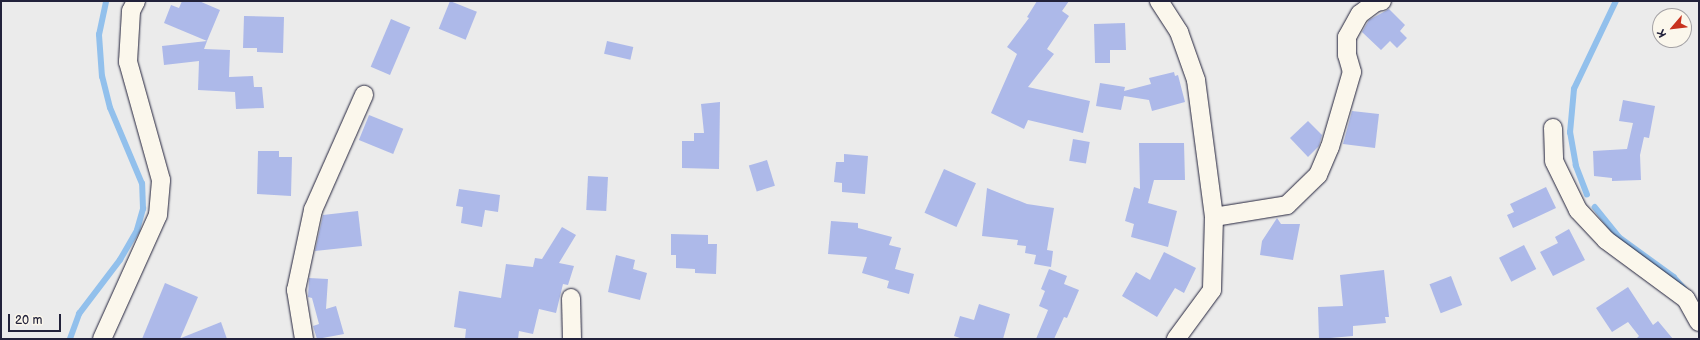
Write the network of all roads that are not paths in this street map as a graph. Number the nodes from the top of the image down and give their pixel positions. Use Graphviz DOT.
graph roads {
  1 [pos="136,1"];
  2 [pos="1159,1"];
  3 [pos="1382,1"];
  4 [pos="364,95"];
  5 [pos="1553,128"];
  6 [pos="1214,217"];
  7 [pos="1693,294"];
  8 [pos="571,298"];
  9 [pos="1699,322"];
  10 [pos="102,339"];
  11 [pos="304,339"];
  12 [pos="572,339"];
  13 [pos="1176,339"];
  1 -- 10 [label="street"];
  2 -- 6 [label="street"];
  3 -- 6 [label="street"];
  4 -- 11 [label="street"];
  5 -- 7 [label="street"];
  6 -- 13 [label="street"];
  7 -- 9 [label="street"];
  8 -- 12 [label="street"];
}
